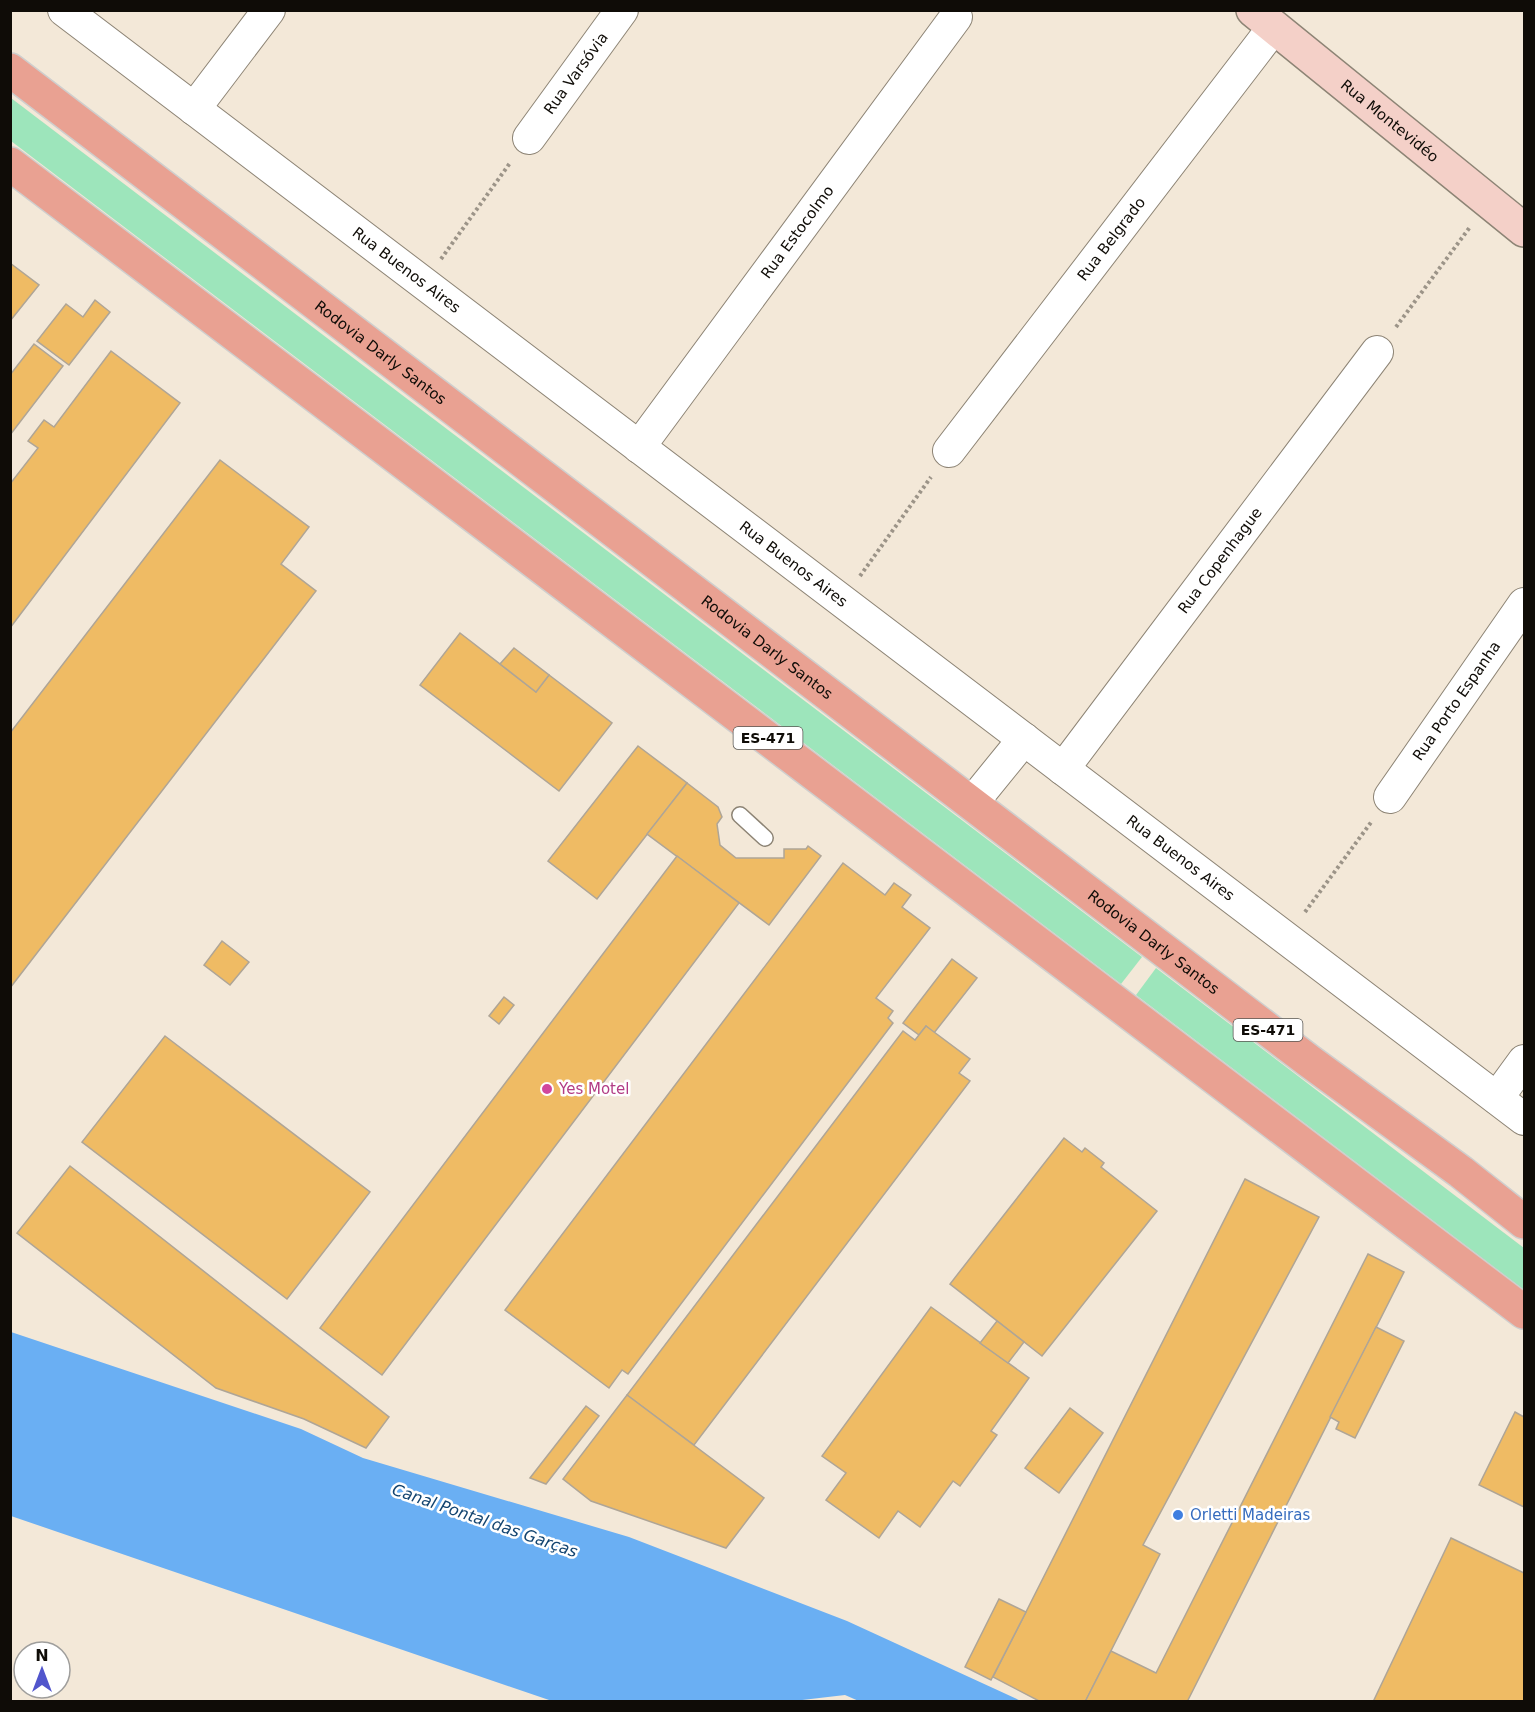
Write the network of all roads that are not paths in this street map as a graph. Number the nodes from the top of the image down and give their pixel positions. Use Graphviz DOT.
graph roads {
  1 [pos="64,10"];
  2 [pos="269,10"];
  3 [pos="622,10"];
  4 [pos="956,16"];
  5 [pos="1261,16"];
  6 [pos="10,70"];
  7 [pos="194,109"];
  8 [pos="529,138"];
  9 [pos="10,164"];
  10 [pos="1523,225"];
  11 [pos="1377,352"];
  12 [pos="639,447"];
  13 [pos="949,451"];
  14 [pos="1524,604"];
  15 [pos="1024,739"];
  16 [pos="1063,769"];
  17 [pos="1390,797"];
  18 [pos="972,803"];
  19 [pos="740,815"];
  20 [pos="765,838"];
  21 [pos="1524,1061"];
  22 [pos="1497,1098"];
  23 [pos="1524,1119"];
  24 [pos="1524,1222"];
  25 [pos="1524,1312"];
  1 -- 7 [label="street, Rua Buenos Aires"];
  2 -- 7 [label="street"];
  3 -- 8 [label="street, Rua Varsóvia"];
  4 -- 12 [label="street, Rua Estocolmo"];
  5 -- 10 [label="street, Rua Montevidéo"];
  5 -- 13 [label="street, Rua Belgrado"];
  6 -- 18 [label="main road, Rodovia Darly Santos / ES-471"];
  7 -- 12 [label="street, Rua Buenos Aires"];
  9 -- 25 [label="main road, ES-471"];
  11 -- 16 [label="street, Rua Copenhague"];
  12 -- 15 [label="street, Rua Buenos Aires"];
  14 -- 17 [label="street, Rua Porto Espanha"];
  15 -- 16 [label="street, Rua Buenos Aires"];
  15 -- 18 [label="street"];
  16 -- 22 [label="street, Rua Buenos Aires"];
  18 -- 24 [label="main road, Rodovia Darly Santos / ES-471"];
  19 -- 20 [label="lane"];
  21 -- 22 [label="street"];
  22 -- 23 [label="street, Rua Buenos Aires"];
}
